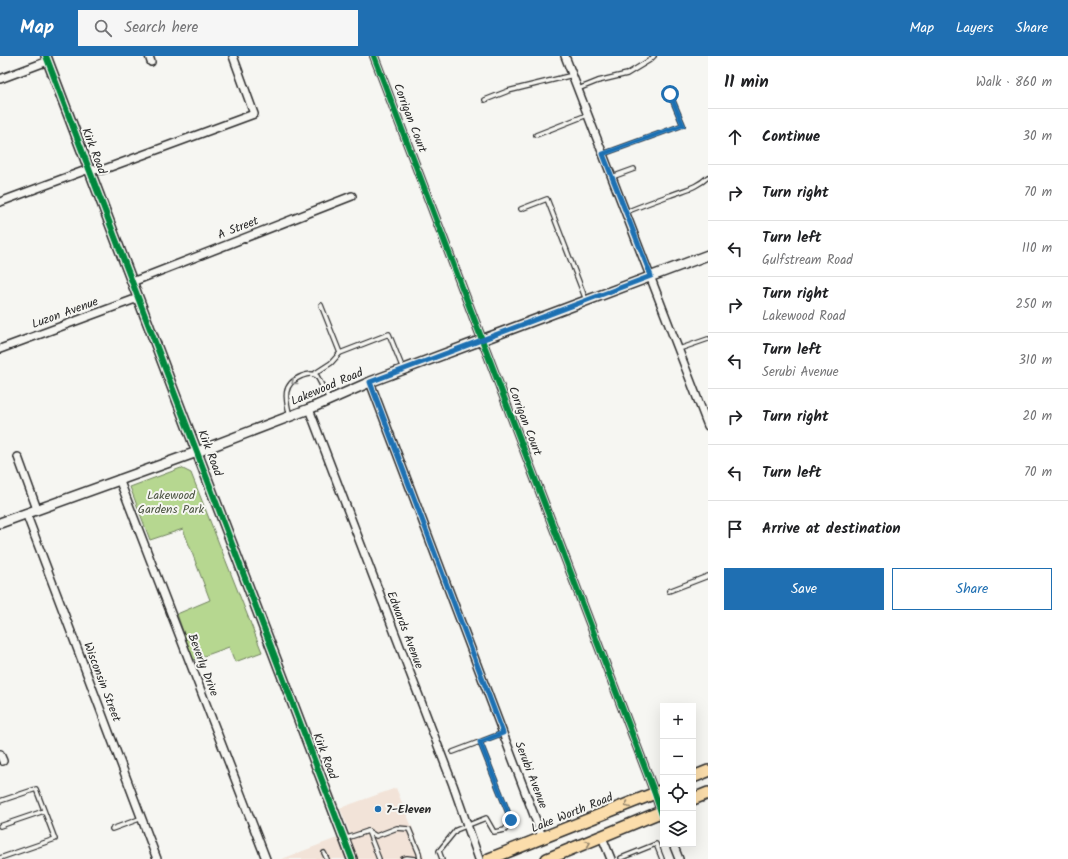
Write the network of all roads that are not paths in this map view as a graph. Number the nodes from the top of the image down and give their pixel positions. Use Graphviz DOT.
graph roads {
  1 [pos="233,56"];
  2 [pos="374,56"];
  3 [pos="566,56"];
  4 [pos="654,56"];
  5 [pos="47,59"];
  6 [pos="573,75"];
  7 [pos="0,79"];
  8 [pos="578,88"];
  9 [pos="670,94"];
  10 [pos="485,100"];
  11 [pos="588,114"];
  12 [pos="536,135"];
  13 [pos="603,154"];
  14 [pos="89,169"];
  15 [pos="634,169"];
  16 [pos="612,177"];
  17 [pos="708,177"];
  18 [pos="352,196"];
  19 [pos="0,202"];
  20 [pos="521,209"];
  21 [pos="626,212"];
  22 [pos="708,255"];
  23 [pos="651,276"];
  24 [pos="132,282"];
  25 [pos="138,298"];
  26 [pos="586,301"];
  27 [pos="321,305"];
  28 [pos="708,339"];
  29 [pos="482,340"];
  30 [pos="0,349"];
  31 [pos="679,349"];
  32 [pos="340,353"];
  33 [pos="403,370"];
  34 [pos="314,374"];
  35 [pos="370,382"];
  36 [pos="329,400"];
  37 [pos="309,409"];
  38 [pos="290,416"];
  39 [pos="708,426"];
  40 [pos="197,452"];
  41 [pos="18,457"];
  42 [pos="119,479"];
  43 [pos="37,509"];
  44 [pos="26,513"];
  45 [pos="0,523"];
  46 [pos="708,576"];
  47 [pos="669,591"];
  48 [pos="503,733"];
  49 [pos="480,742"];
  50 [pos="453,752"];
  51 [pos="708,771"];
  52 [pos="696,776"];
  53 [pos="659,792"];
  54 [pos="708,793"];
  55 [pos="696,798"];
  56 [pos="0,801"];
  57 [pos="44,811"];
  58 [pos="662,811"];
  59 [pos="660,815"];
  60 [pos="142,818"];
  61 [pos="467,825"];
  62 [pos="0,826"];
  63 [pos="112,829"];
  64 [pos="368,831"];
  65 [pos="602,837"];
  66 [pos="344,839"];
  67 [pos="543,839"];
  68 [pos="674,847"];
  69 [pos="324,852"];
  70 [pos="1,858"];
  71 [pos="621,858"];
  72 [pos="157,859"];
  73 [pos="266,859"];
  74 [pos="326,859"];
  75 [pos="352,859"];
  76 [pos="379,859"];
  77 [pos="403,859"];
  78 [pos="415,859"];
  79 [pos="420,859"];
  80 [pos="442,859"];
  81 [pos="479,859"];
  82 [pos="489,859"];
  83 [pos="547,859"];
  84 [pos="611,859"];
  85 [pos="662,859"];
  86 [pos="679,859"];
  1 -- 14 [label="street"];
  2 -- 29 [label="street, Corrigan Court"];
  3 -- 6 [label="street"];
  4 -- 8 [label="lane"];
  5 -- 7 [label="street"];
  5 -- 14 [label="street, Kirk Road"];
  6 -- 8 [label="street"];
  6 -- 10 [label="lane"];
  8 -- 11 [label="street"];
  9 -- 13 [label="lane"];
  11 -- 12 [label="lane"];
  11 -- 13 [label="street"];
  13 -- 16 [label="street"];
  14 -- 19 [label="street"];
  14 -- 24 [label="street, Kirk Road"];
  15 -- 16 [label="lane"];
  16 -- 21 [label="street"];
  17 -- 21 [label="lane"];
  18 -- 24 [label="street, A Street"];
  20 -- 26 [label="lane"];
  21 -- 23 [label="street"];
  22 -- 23 [label="street, Lakewood Road"];
  23 -- 26 [label="street, Lakewood Road"];
  23 -- 31 [label="street"];
  24 -- 25 [label="street, Kirk Road"];
  25 -- 30 [label="street, Luzon Avenue"];
  25 -- 40 [label="street, Kirk Road"];
  26 -- 29 [label="street, Lakewood Road"];
  27 -- 32 [label="lane"];
  28 -- 31 [label="lane"];
  29 -- 33 [label="street, Lakewood Road"];
  29 -- 53 [label="street, Corrigan Court"];
  31 -- 39 [label="street"];
  32 -- 33 [label="lane"];
  32 -- 34 [label="lane"];
  33 -- 35 [label="street, Lakewood Road"];
  34 -- 36 [label="lane"];
  34 -- 38 [label="lane, one-way"];
  35 -- 36 [label="street, Lakewood Road"];
  35 -- 48 [label="street, Serubi Avenue"];
  36 -- 37 [label="street, Lakewood Road"];
  37 -- 38 [label="street, Lakewood Road"];
  37 -- 61 [label="street, Edwards Avenue"];
  38 -- 40 [label="street, Lakewood Road"];
  40 -- 42 [label="street, Lakewood Road"];
  40 -- 66 [label="street, Kirk Road"];
  41 -- 43 [label="street"];
  42 -- 43 [label="street, Lakewood Road"];
  42 -- 73 [label="street, Beverly Drive"];
  43 -- 44 [label="street, Lakewood Road"];
  44 -- 45 [label="street, Lakewood Road"];
  44 -- 60 [label="street, Wisconsin Street"];
  46 -- 47 [label="lane"];
  48 -- 49 [label="lane"];
  48 -- 67 [label="street, Serubi Avenue"];
  49 -- 50 [label="lane"];
  49 -- 61 [label="lane"];
  51 -- 52 [label="main road"];
  53 -- 58 [label="street, Corrigan Court"];
  53 -- 67 [label="main road, Lake Worth Road, one-way"];
  54 -- 55 [label="main road"];
  56 -- 57 [label="lane"];
  57 -- 62 [label="lane"];
  57 -- 70 [label="lane"];
  59 -- 65 [label="main road"];
  60 -- 63 [label="lane"];
  60 -- 72 [label="street, Wisconsin Street"];
  61 -- 80 [label="lane"];
  61 -- 81 [label="street, Edwards Avenue"];
  64 -- 66 [label="lane"];
  64 -- 76 [label="lane"];
  64 -- 79 [label="lane"];
  83 -- 65 [label="main road, one-way"];
  65 -- 84 [label="street"];
  66 -- 75 [label="street, Kirk Road"];
  67 -- 82 [label="main road, Lake Worth Road"];
  68 -- 86 [label="street"];
  69 -- 74 [label="lane"];
  71 -- 85 [label="lane"];
  77 -- 78 [label="lane"];
}
